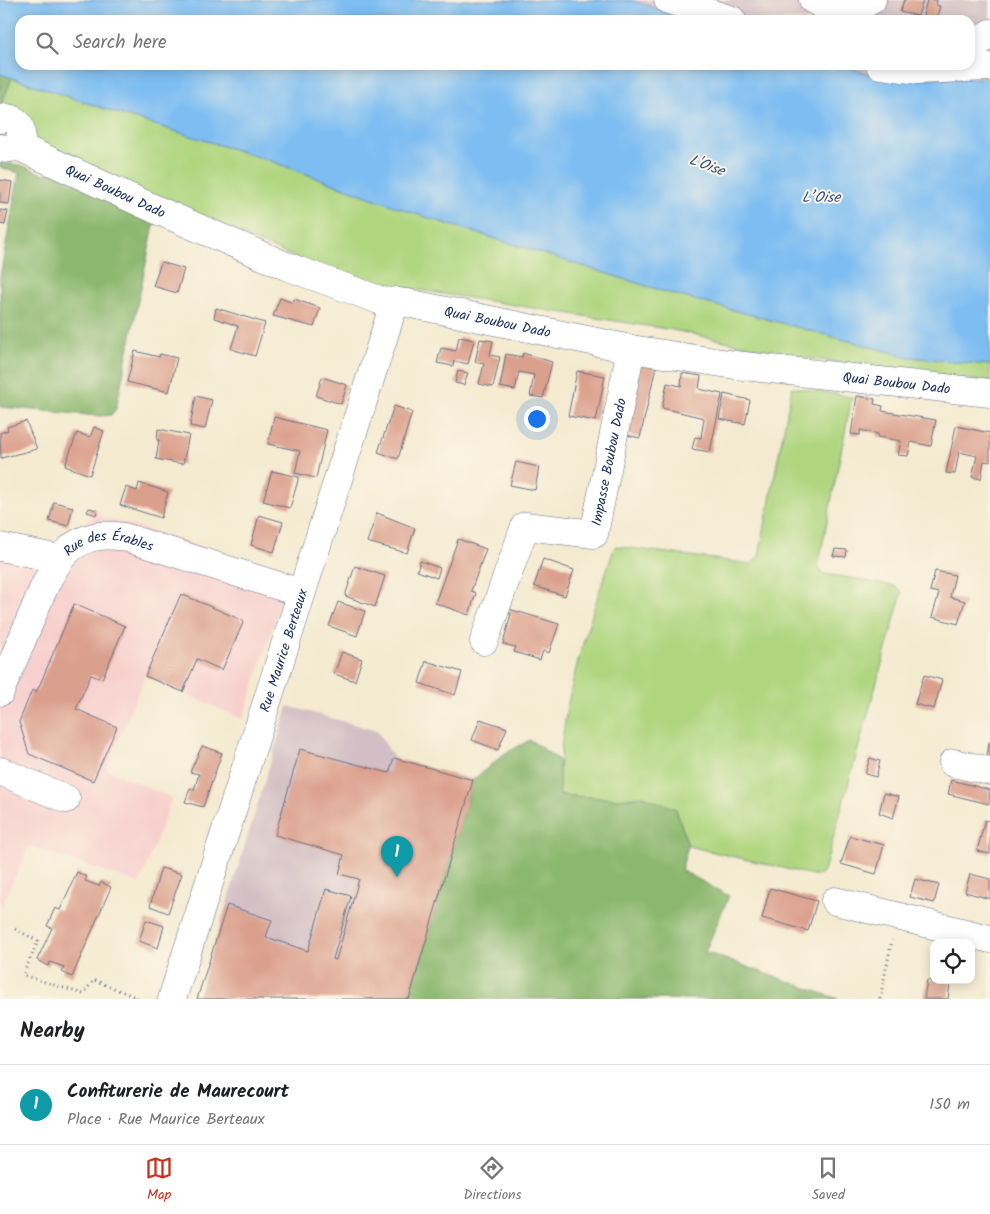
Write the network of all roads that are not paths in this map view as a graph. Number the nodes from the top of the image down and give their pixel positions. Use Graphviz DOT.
graph roads {
  1 [pos="668,0"];
  2 [pos="807,0"];
  3 [pos="813,0"];
  4 [pos="872,0"];
  5 [pos="716,15"];
  6 [pos="821,15"];
  7 [pos="990,33"];
  8 [pos="975,45"];
  9 [pos="990,67"];
  10 [pos="975,68"];
  11 [pos="0,119"];
  12 [pos="16,146"];
  13 [pos="395,301"];
  14 [pos="631,349"];
  15 [pos="990,393"];
  16 [pos="0,548"];
  17 [pos="60,559"];
  18 [pos="302,593"];
  19 [pos="484,641"];
  20 [pos="0,692"];
  21 [pos="953,763"];
  22 [pos="0,771"];
  23 [pos="990,771"];
  24 [pos="66,799"];
  25 [pos="836,901"];
  26 [pos="990,939"];
  27 [pos="172,999"];
  1 -- 5 [label="street"];
  2 -- 6 [label="street"];
  3 -- 4 [label="street"];
  7 -- 8 [label="street"];
  9 -- 10 [label="street"];
  11 -- 12 [label="street, Quai Boubou Dado"];
  12 -- 13 [label="street, Quai Boubou Dado"];
  13 -- 14 [label="street, Quai Boubou Dado"];
  13 -- 18 [label="street, Rue Maurice Berteaux"];
  14 -- 15 [label="street, Quai Boubou Dado"];
  14 -- 19 [label="street, Impasse Boubou Dado"];
  16 -- 17 [label="street"];
  17 -- 18 [label="street, Rue des Érables"];
  17 -- 20 [label="street, Rue des Érables"];
  18 -- 27 [label="street, Rue Maurice Berteaux"];
  21 -- 23 [label="street"];
  22 -- 24 [label="street"];
  25 -- 26 [label="street"];
}
